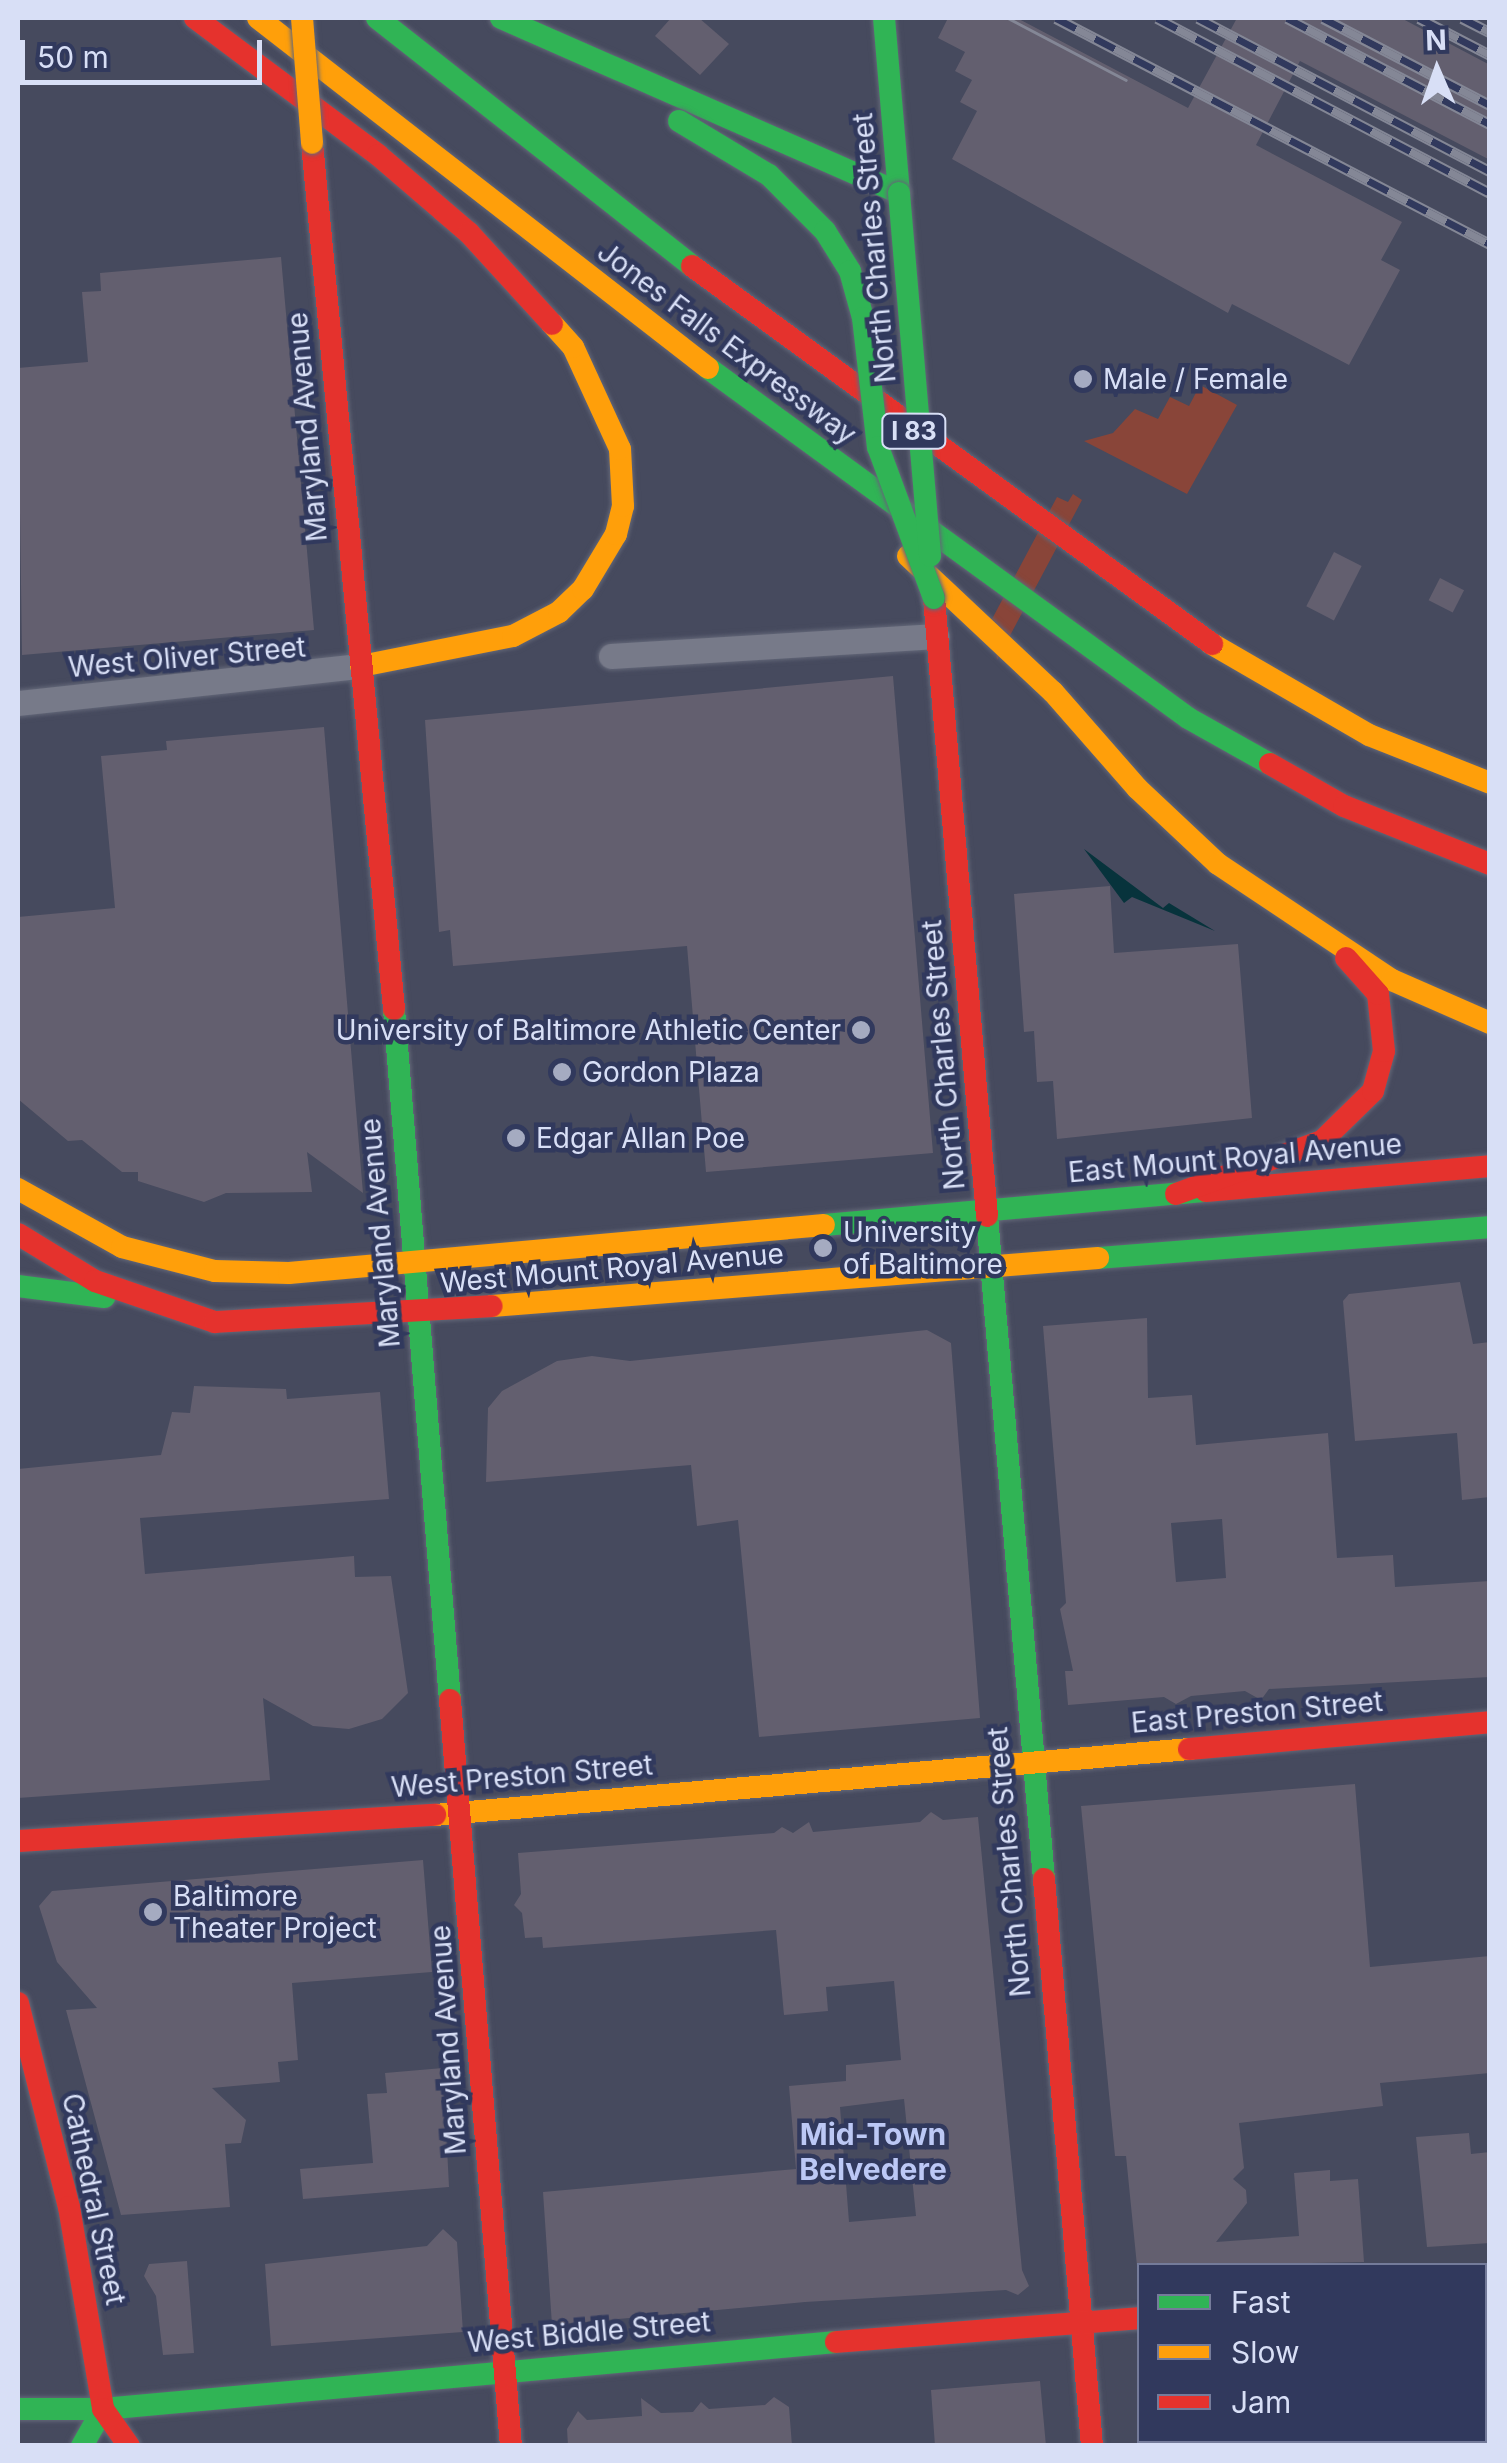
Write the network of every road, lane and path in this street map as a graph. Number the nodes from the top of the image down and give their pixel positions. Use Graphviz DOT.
graph roads {
  1 [pos="196,18"];
  2 [pos="258,18"];
  3 [pos="302,18"];
  4 [pos="377,18"];
  5 [pos="500,18"];
  6 [pos="884,18"];
  7 [pos="530,33"];
  8 [pos="899,193"];
  9 [pos="676,346"];
  10 [pos="853,506"];
  11 [pos="882,532"];
  12 [pos="935,618"];
  13 [pos="611,656"];
  14 [pos="361,666"];
  15 [pos="18,704"];
  16 [pos="1490,783"];
  17 [pos="1490,864"];
  18 [pos="1301,921"];
  19 [pos="1490,1023"];
  20 [pos="1490,1166"];
  21 [pos="18,1189"];
  22 [pos="1176,1194"];
  23 [pos="986,1211"];
  24 [pos="1490,1227"];
  25 [pos="18,1234"];
  26 [pos="412,1263"];
  27 [pos="991,1266"];
  28 [pos="18,1286"];
  29 [pos="161,1308"];
  30 [pos="417,1315"];
  31 [pos="1490,1722"];
  32 [pos="1030,1762"];
  33 [pos="460,1813"];
  34 [pos="18,1841"];
  35 [pos="18,2003"];
  36 [pos="1137,2318"];
  37 [pos="1081,2322"];
  38 [pos="504,2368"];
  39 [pos="18,2409"];
  40 [pos="103,2410"];
  41 [pos="82,2446"];
  42 [pos="129,2446"];
  43 [pos="511,2446"];
  44 [pos="1092,2446"];
  1 -- 14 [label="main road"];
  2 -- 9 [label="main road, Jones Falls Expressway / I 83"];
  3 -- 14 [label="main road, Maryland Avenue, bridge"];
  4 -- 16 [label="main road, Jones Falls Expressway / I 83"];
  5 -- 7 [label="main road"];
  6 -- 8 [label="main road, North Charles Street"];
  7 -- 8 [label="main road"];
  7 -- 12 [label="main road, bridge"];
  8 -- 12 [label="main road, North Charles Street, bridge"];
  9 -- 10 [label="main road"];
  9 -- 17 [label="main road, Jones Falls Expressway / I 83"];
  11 -- 18 [label="main road"];
  12 -- 13 [label="street"];
  12 -- 23 [label="main road, North Charles Street"];
  14 -- 15 [label="street, West Oliver Street"];
  14 -- 26 [label="main road, Maryland Avenue"];
  18 -- 19 [label="main road"];
  18 -- 22 [label="main road"];
  20 -- 22 [label="main road, East Mount Royal Avenue"];
  21 -- 26 [label="main road, West Mount Royal Avenue"];
  22 -- 23 [label="main road, East Mount Royal Avenue"];
  23 -- 26 [label="main road, West Mount Royal Avenue"];
  23 -- 27 [label="main road, North Charles Street"];
  24 -- 27 [label="main road"];
  25 -- 29 [label="main road, West Mount Royal Avenue"];
  26 -- 30 [label="main road, Maryland Avenue"];
  27 -- 30 [label="main road, West Mount Royal Avenue"];
  27 -- 32 [label="main road, North Charles Street"];
  28 -- 29 [label="main road"];
  29 -- 30 [label="main road, West Mount Royal Avenue"];
  30 -- 33 [label="main road, Maryland Avenue"];
  31 -- 32 [label="main road, East Preston Street"];
  32 -- 33 [label="main road, West Preston Street"];
  32 -- 37 [label="main road, North Charles Street"];
  33 -- 34 [label="main road, West Preston Street"];
  33 -- 38 [label="main road, Maryland Avenue"];
  35 -- 40 [label="main road, Cathedral Street"];
  36 -- 37 [label="main road, West Biddle Street"];
  37 -- 38 [label="main road, West Biddle Street"];
  37 -- 44 [label="main road, North Charles Street"];
  38 -- 40 [label="main road, West Biddle Street"];
  38 -- 43 [label="main road, Maryland Avenue"];
  39 -- 40 [label="main road, West Biddle Street"];
  40 -- 41 [label="main road"];
  40 -- 42 [label="main road"];
}
